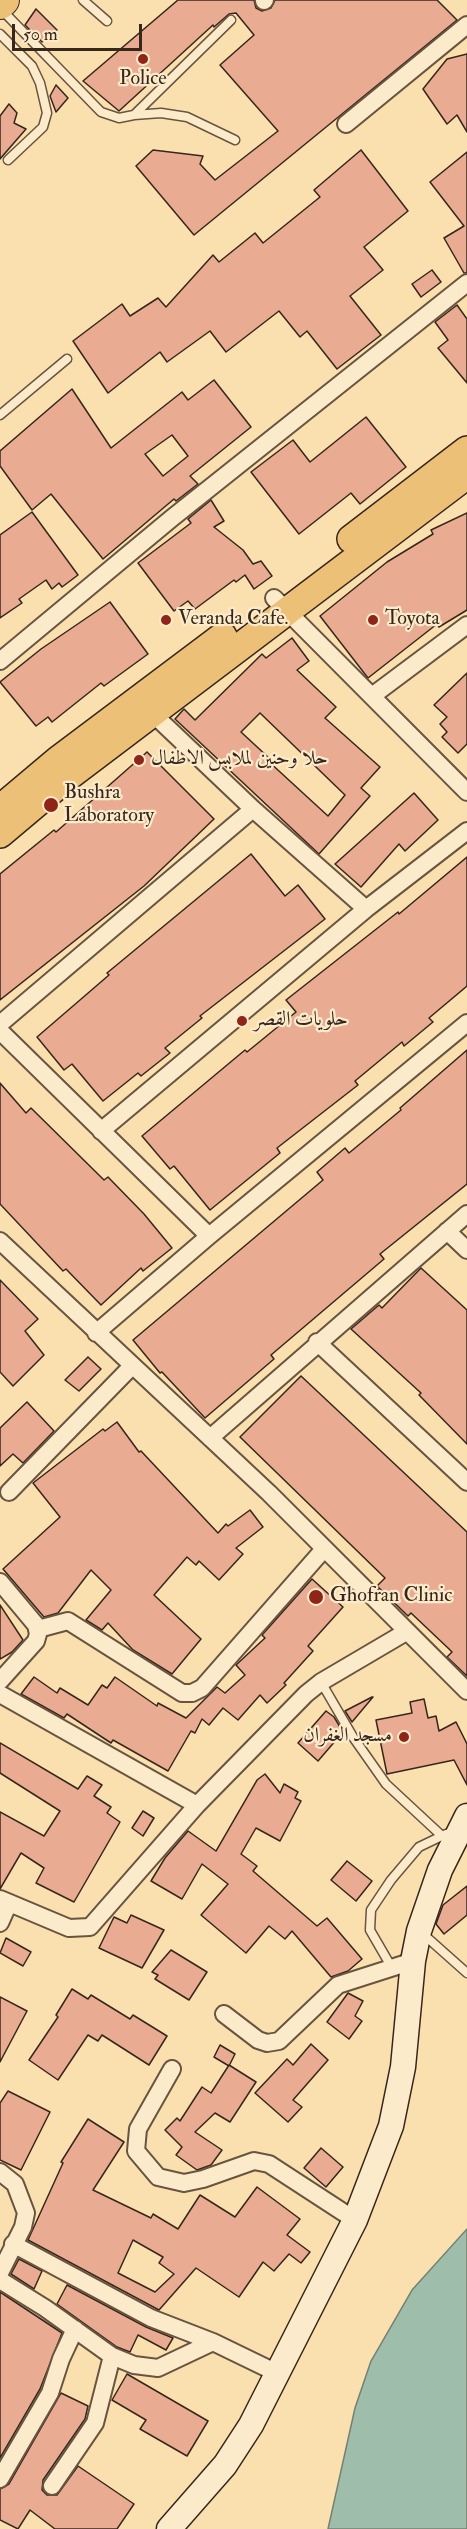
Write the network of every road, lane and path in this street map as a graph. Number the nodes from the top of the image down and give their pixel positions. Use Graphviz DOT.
graph roads {
  1 [pos="83,0"];
  2 [pos="0,8"];
  3 [pos="231,20"];
  4 [pos="107,21"];
  5 [pos="467,25"];
  6 [pos="0,34"];
  7 [pos="134,115"];
  8 [pos="346,124"];
  9 [pos="234,140"];
  10 [pos="8,160"];
  11 [pos="467,283"];
  12 [pos="67,359"];
  13 [pos="0,415"];
  14 [pos="467,450"];
  15 [pos="467,475"];
  16 [pos="281,604"];
  17 [pos="467,625"];
  18 [pos="0,661"];
  19 [pos="372,696"];
  20 [pos="152,713"];
  21 [pos="467,792"];
  22 [pos="0,809"];
  23 [pos="253,809"];
  24 [pos="467,831"];
  25 [pos="0,834"];
  26 [pos="366,909"];
  27 [pos="467,1023"];
  28 [pos="0,1024"];
  29 [pos="0,1031"];
  30 [pos="101,1131"];
  31 [pos="467,1214"];
  32 [pos="447,1231"];
  33 [pos="209,1236"];
  34 [pos="0,1241"];
  35 [pos="467,1250"];
  36 [pos="96,1333"];
  37 [pos="317,1342"];
  38 [pos="132,1366"];
  39 [pos="210,1438"];
  40 [pos="467,1482"];
  41 [pos="9,1492"];
  42 [pos="324,1549"];
  43 [pos="0,1582"];
  44 [pos="38,1629"];
  45 [pos="406,1632"];
  46 [pos="1,1682"];
  47 [pos="321,1682"];
  48 [pos="467,1691"];
  49 [pos="197,1805"];
  50 [pos="456,1826"];
  51 [pos="5,1901"];
  52 [pos="0,1923"];
  53 [pos="419,1931"];
  54 [pos="403,1965"];
  55 [pos="467,1973"];
  56 [pos="224,2014"];
  57 [pos="172,2069"];
  58 [pos="0,2172"];
  59 [pos="356,2220"];
  60 [pos="13,2244"];
  61 [pos="0,2273"];
  62 [pos="0,2280"];
  63 [pos="75,2330"];
  64 [pos="213,2342"];
  65 [pos="112,2356"];
  66 [pos="279,2374"];
  67 [pos="0,2479"];
  68 [pos="52,2486"];
  69 [pos="169,2529"];
  1 -- 4 [label="lane"];
  2 -- 7 [label="lane"];
  3 -- 7 [label="lane"];
  5 -- 8 [label="street"];
  6 -- 10 [label="lane"];
  7 -- 9 [label="lane"];
  11 -- 18 [label="street"];
  12 -- 13 [label="lane"];
  14 -- 16 [label="main road"];
  15 -- 16 [label="main road"];
  16 -- 19 [label="street"];
  16 -- 20 [label="main road"];
  16 -- 22 [label="main road"];
  17 -- 19 [label="street"];
  19 -- 21 [label="street"];
  20 -- 23 [label="street"];
  20 -- 25 [label="main road"];
  23 -- 26 [label="street"];
  23 -- 28 [label="street"];
  24 -- 26 [label="street"];
  26 -- 30 [label="street"];
  27 -- 33 [label="street"];
  29 -- 30 [label="street"];
  30 -- 33 [label="street"];
  31 -- 32 [label="street"];
  32 -- 35 [label="street"];
  32 -- 37 [label="street"];
  33 -- 36 [label="street"];
  34 -- 36 [label="street"];
  36 -- 38 [label="street"];
  37 -- 39 [label="street"];
  37 -- 40 [label="street"];
  38 -- 39 [label="street"];
  38 -- 41 [label="street"];
  39 -- 42 [label="street"];
  42 -- 44 [label="street"];
  42 -- 45 [label="street"];
  43 -- 44 [label="street"];
  44 -- 46 [label="street"];
  45 -- 47 [label="street"];
  45 -- 48 [label="street"];
  46 -- 49 [label="street"];
  47 -- 49 [label="street"];
  47 -- 50 [label="lane"];
  49 -- 51 [label="street"];
  50 -- 53 [label="main road"];
  50 -- 54 [label="lane"];
  51 -- 52 [label="street"];
  53 -- 54 [label="main road"];
  53 -- 55 [label="lane"];
  54 -- 56 [label="street"];
  54 -- 59 [label="main road"];
  57 -- 59 [label="street"];
  58 -- 60 [label="street"];
  59 -- 66 [label="main road"];
  60 -- 61 [label="street"];
  60 -- 64 [label="street"];
  62 -- 63 [label="street"];
  63 -- 65 [label="street"];
  63 -- 67 [label="street"];
  64 -- 65 [label="street"];
  64 -- 66 [label="street"];
  65 -- 68 [label="street"];
  66 -- 69 [label="main road"];
}
